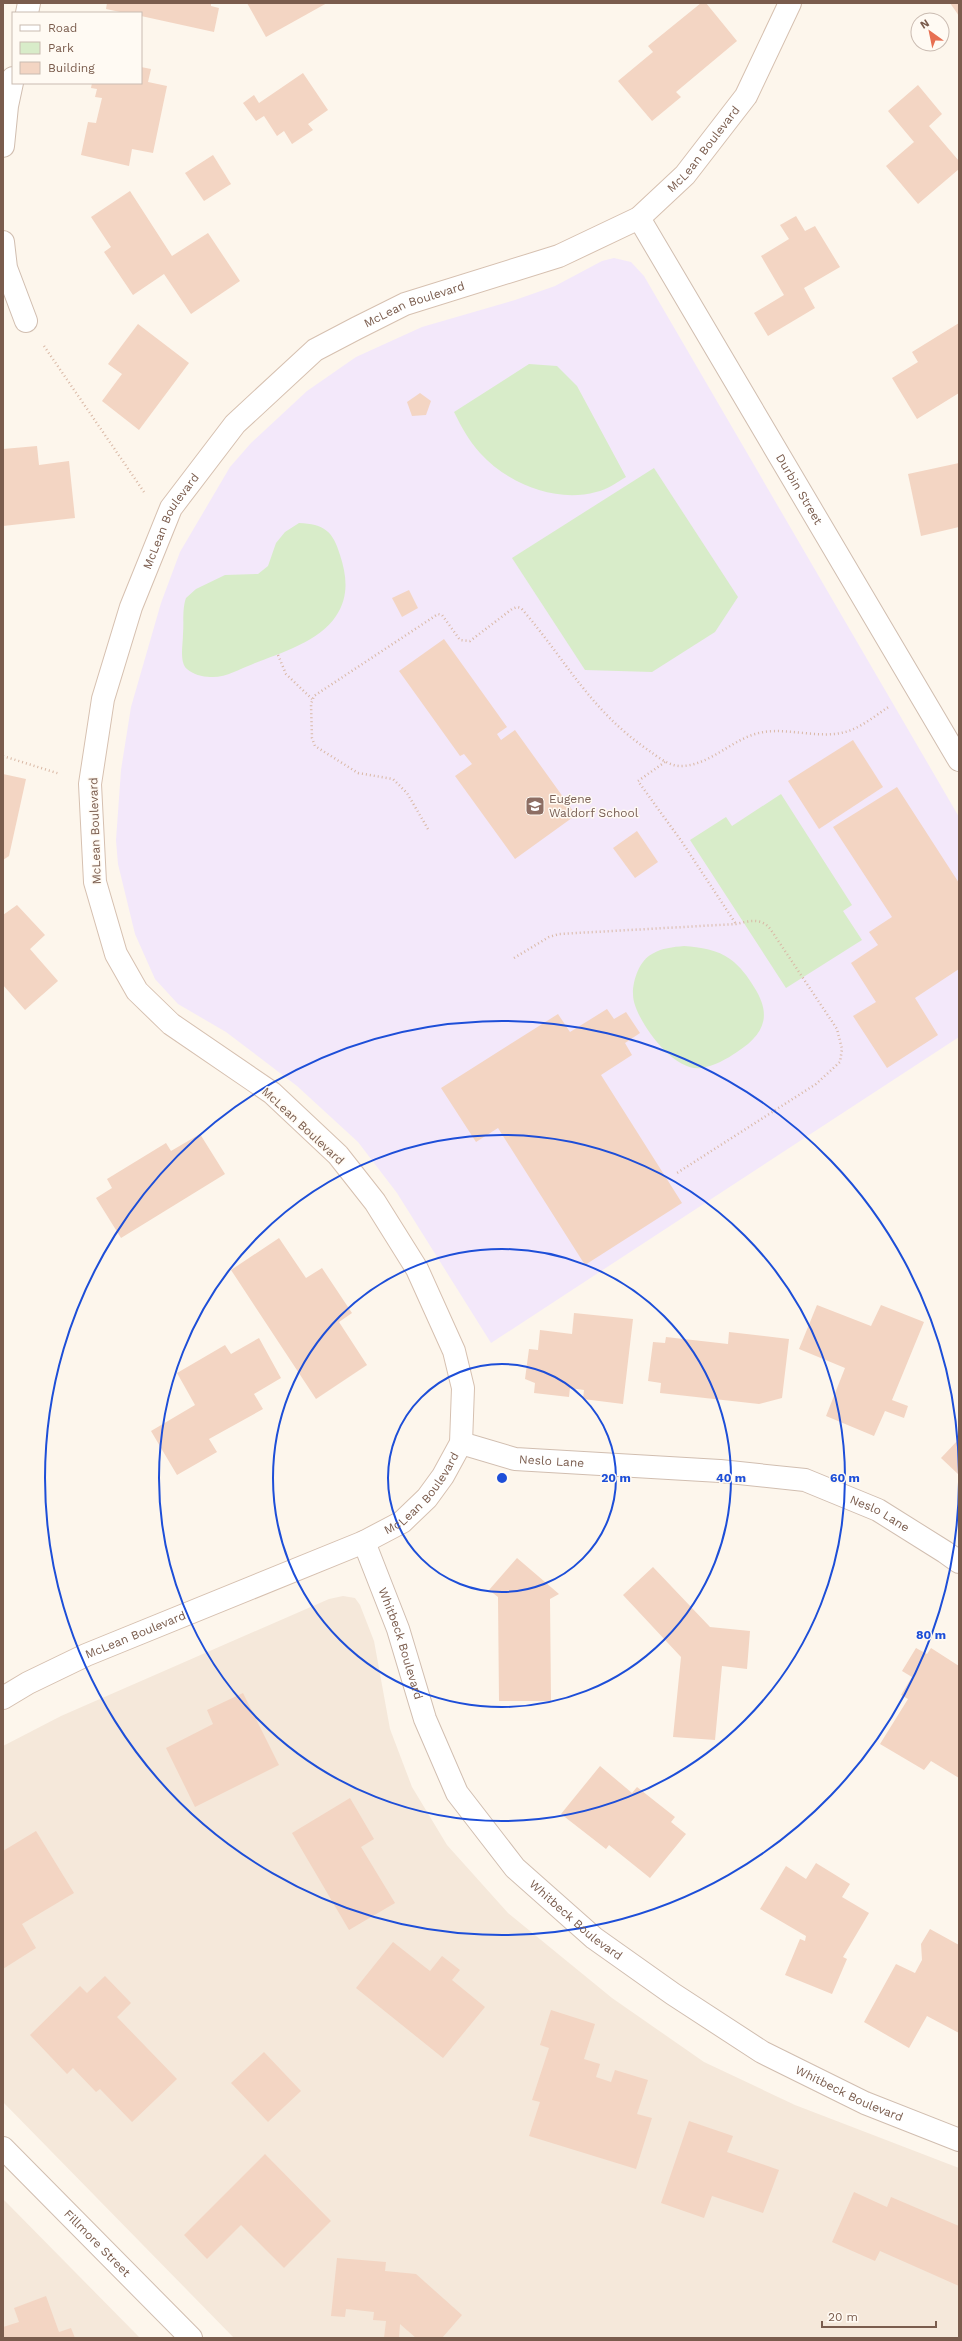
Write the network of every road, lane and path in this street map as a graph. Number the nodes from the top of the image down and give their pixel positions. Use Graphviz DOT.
graph roads {
  1 [pos="790,3"];
  2 [pos="12,82"];
  3 [pos="5,106"];
  4 [pos="3,146"];
  5 [pos="639,218"];
  6 [pos="3,242"];
  7 [pos="26,321"];
  8 [pos="165,522"];
  9 [pos="278,655"];
  10 [pos="916,688"];
  11 [pos="312,699"];
  12 [pos="3,756"];
  13 [pos="959,760"];
  14 [pos="665,762"];
  15 [pos="90,784"];
  16 [pos="428,829"];
  17 [pos="736,924"];
  18 [pos="514,958"];
  19 [pos="677,1173"];
  20 [pos="461,1443"];
  21 [pos="364,1542"];
  22 [pos="959,1562"];
  23 [pos="3,1698"];
  24 [pos="959,2140"];
  25 [pos="3,2148"];
  26 [pos="191,2338"];
  1 -- 5 [label="street, McLean Boulevard"];
  2 -- 3 [label="street"];
  3 -- 4 [label="street"];
  5 -- 8 [label="street, McLean Boulevard"];
  5 -- 10 [label="street, Durbin Street"];
  6 -- 7 [label="street"];
  7 -- 8 [label="path"];
  8 -- 15 [label="street, McLean Boulevard"];
  9 -- 11 [label="path"];
  10 -- 13 [label="street, Durbin Street"];
  10 -- 14 [label="path"];
  11 -- 14 [label="path"];
  11 -- 16 [label="path"];
  12 -- 15 [label="path"];
  14 -- 17 [label="path"];
  15 -- 20 [label="street, McLean Boulevard"];
  17 -- 18 [label="path"];
  17 -- 19 [label="path"];
  20 -- 21 [label="street, McLean Boulevard"];
  20 -- 22 [label="street, Neslo Lane"];
  21 -- 23 [label="street, McLean Boulevard"];
  21 -- 24 [label="street, Whitbeck Boulevard"];
  25 -- 26 [label="street, Fillmore Street"];
}
